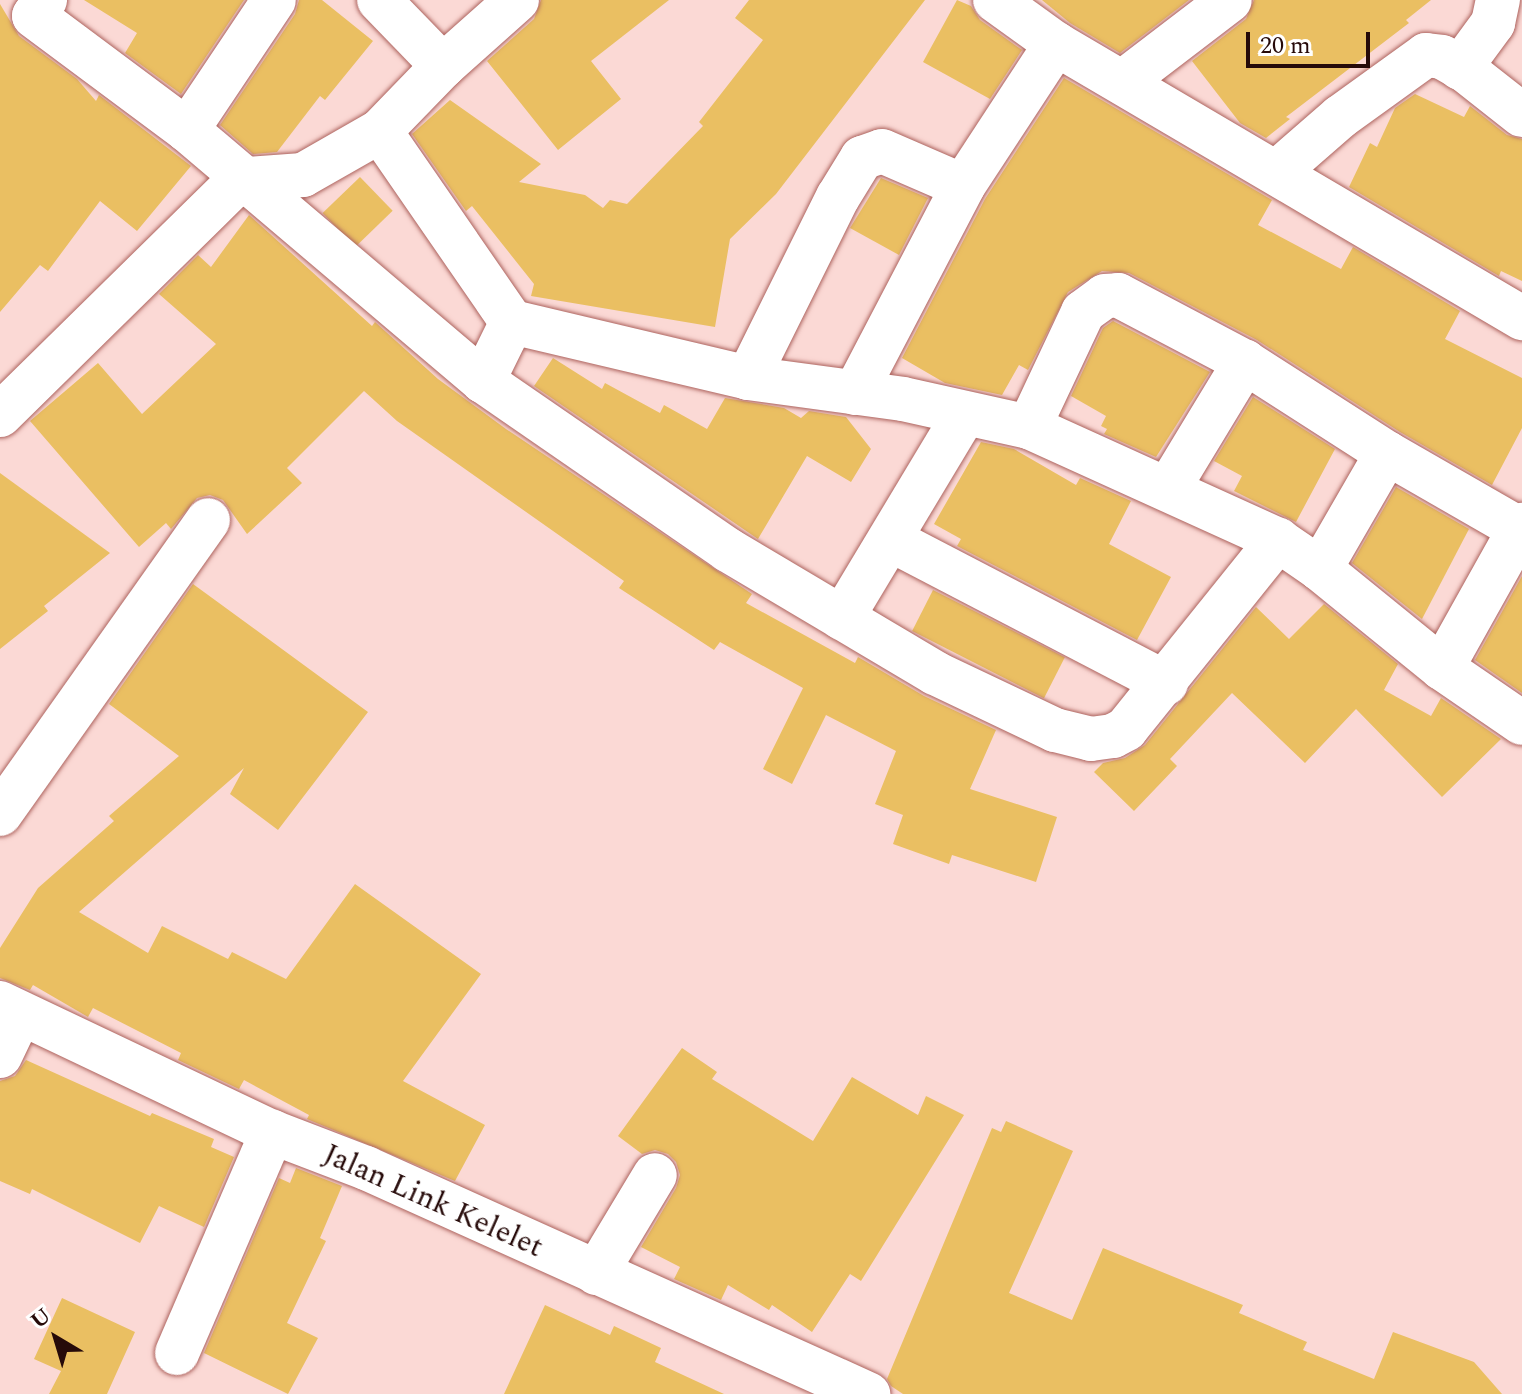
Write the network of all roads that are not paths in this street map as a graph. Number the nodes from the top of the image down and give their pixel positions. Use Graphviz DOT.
graph roads {
  1 [pos="274,0"];
  2 [pos="379,0"];
  3 [pos="517,0"];
  4 [pos="995,0"];
  5 [pos="1230,0"];
  6 [pos="1498,0"];
  7 [pos="32,5"];
  8 [pos="1056,44"];
  9 [pos="443,66"];
  10 [pos="1460,68"];
  11 [pos="1124,81"];
  12 [pos="1522,115"];
  13 [pos="187,130"];
  14 [pos="380,131"];
  15 [pos="1277,172"];
  16 [pos="248,179"];
  17 [pos="963,186"];
  18 [pos="1522,318"];
  19 [pos="512,322"];
  20 [pos="1245,362"];
  21 [pos="748,378"];
  22 [pos="483,381"];
  23 [pos="855,393"];
  24 [pos="0,415"];
  25 [pos="964,415"];
  26 [pos="1029,427"];
  27 [pos="1387,453"];
  28 [pos="1168,489"];
  29 [pos="208,520"];
  30 [pos="1520,527"];
  31 [pos="891,540"];
  32 [pos="1278,540"];
  33 [pos="1320,569"];
  34 [pos="842,618"];
  35 [pos="1442,668"];
  36 [pos="1166,683"];
  37 [pos="1522,723"];
  38 [pos="0,814"];
  39 [pos="10,1009"];
  40 [pos="0,1056"];
  41 [pos="272,1132"];
  42 [pos="655,1175"];
  43 [pos="596,1273"];
  44 [pos="177,1353"];
  45 [pos="868,1394"];
  1 -- 13 [label="street"];
  2 -- 9 [label="street"];
  3 -- 9 [label="street"];
  4 -- 8 [label="street"];
  5 -- 11 [label="street"];
  6 -- 10 [label="street"];
  7 -- 13 [label="street"];
  8 -- 11 [label="street"];
  8 -- 17 [label="street"];
  9 -- 14 [label="street"];
  10 -- 12 [label="street"];
  10 -- 15 [label="street"];
  11 -- 15 [label="street"];
  13 -- 16 [label="street"];
  14 -- 16 [label="street"];
  14 -- 19 [label="street"];
  15 -- 18 [label="street"];
  16 -- 22 [label="street"];
  16 -- 24 [label="street"];
  17 -- 21 [label="street"];
  17 -- 23 [label="street"];
  19 -- 21 [label="street"];
  19 -- 22 [label="street"];
  20 -- 26 [label="street"];
  20 -- 27 [label="street"];
  20 -- 28 [label="street"];
  21 -- 23 [label="street"];
  22 -- 34 [label="street"];
  23 -- 25 [label="street"];
  25 -- 26 [label="street"];
  25 -- 31 [label="street"];
  26 -- 28 [label="street"];
  27 -- 30 [label="street"];
  27 -- 33 [label="street"];
  28 -- 32 [label="street"];
  29 -- 38 [label="street"];
  30 -- 35 [label="street"];
  31 -- 34 [label="street"];
  31 -- 36 [label="street"];
  32 -- 33 [label="street"];
  32 -- 36 [label="street"];
  33 -- 35 [label="street"];
  34 -- 36 [label="street"];
  35 -- 37 [label="street"];
  39 -- 40 [label="street"];
  39 -- 41 [label="street, Jalan Link Kelelet"];
  41 -- 43 [label="street, Jalan Link Kelelet"];
  41 -- 44 [label="street"];
  42 -- 43 [label="street"];
  43 -- 45 [label="street, Jalan Link Kelelet"];
}
